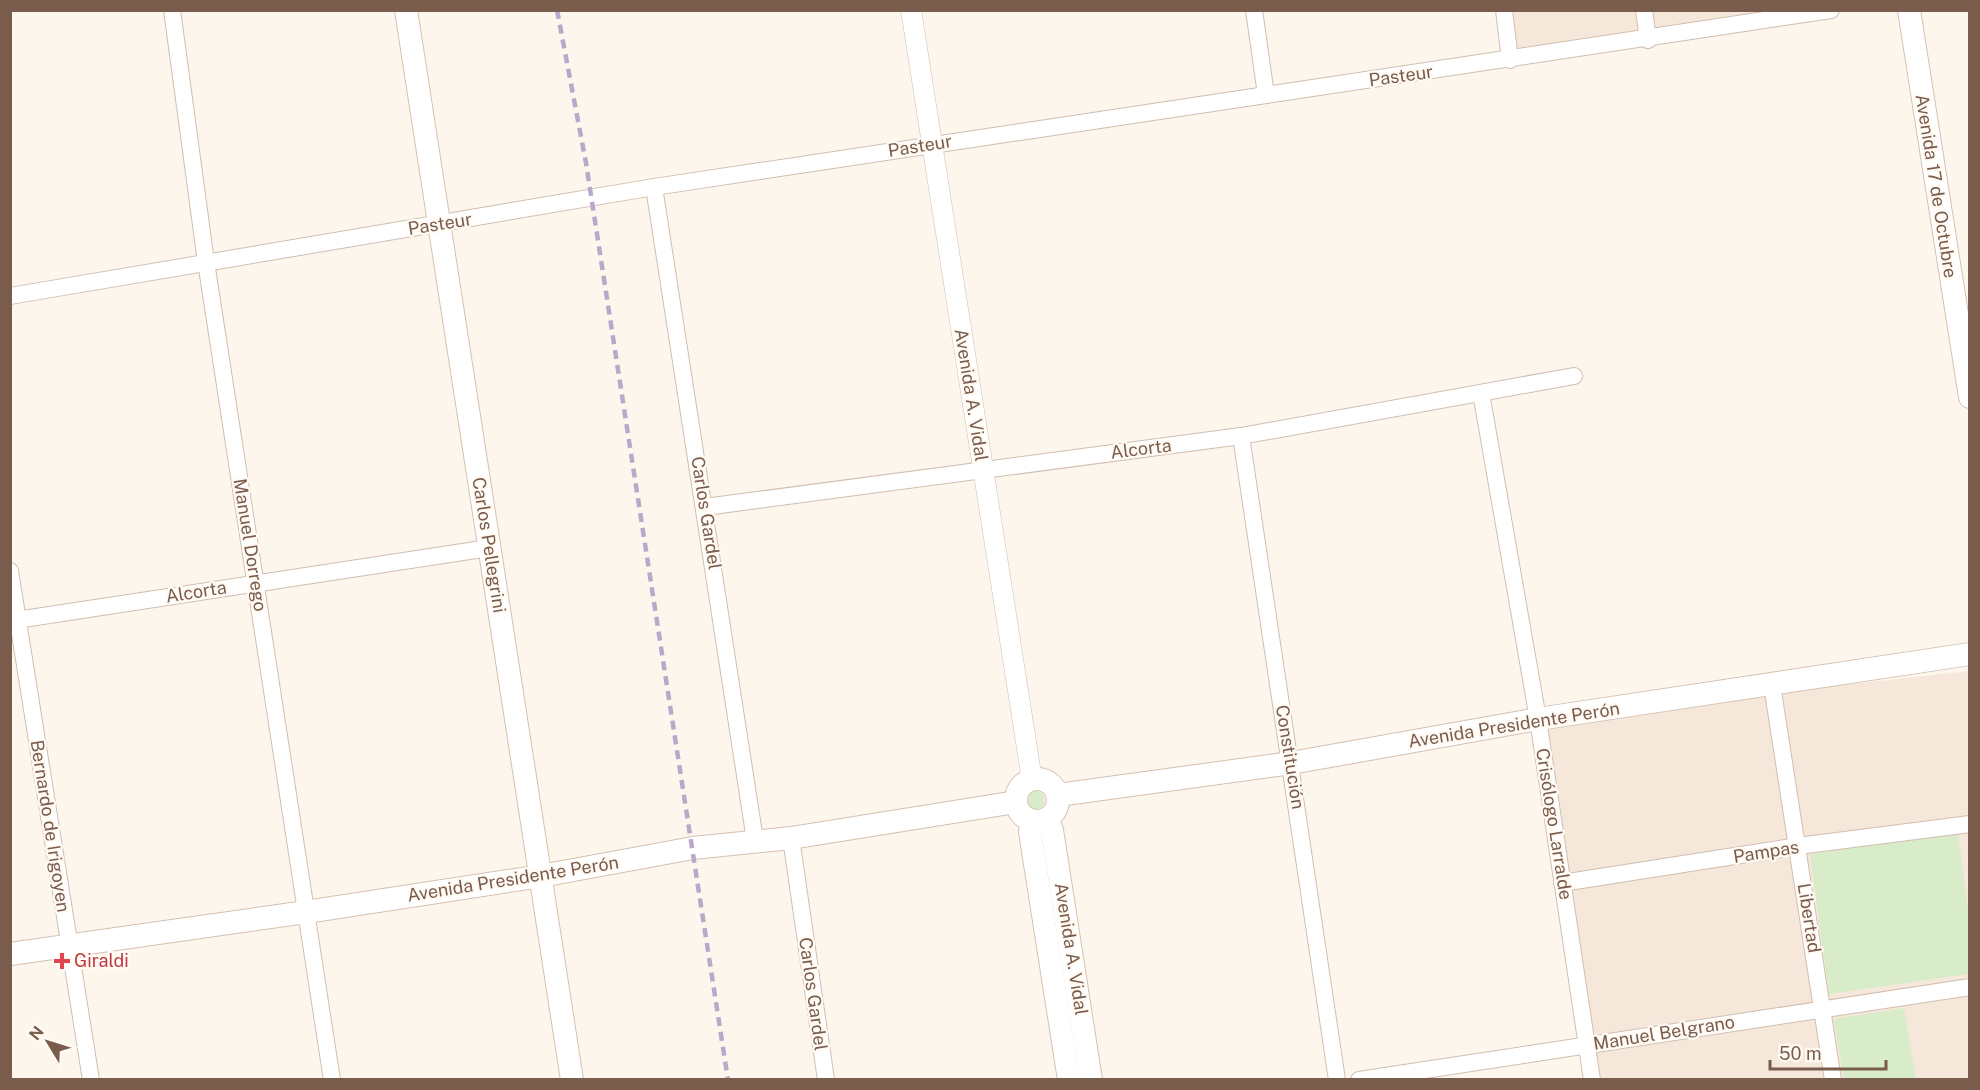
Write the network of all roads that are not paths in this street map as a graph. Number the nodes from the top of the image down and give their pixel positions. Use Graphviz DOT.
graph roads {
  1 [pos="172,10"];
  2 [pos="406,10"];
  3 [pos="911,10"];
  4 [pos="1254,10"];
  5 [pos="1504,10"];
  6 [pos="1644,10"];
  7 [pos="1831,10"];
  8 [pos="1909,10"];
  9 [pos="1922,10"];
  10 [pos="1648,40"];
  11 [pos="1510,60"];
  12 [pos="1266,95"];
  13 [pos="932,144"];
  14 [pos="654,187"];
  15 [pos="439,225"];
  16 [pos="206,262"];
  17 [pos="10,296"];
  18 [pos="1965,310"];
  19 [pos="1574,376"];
  20 [pos="1481,393"];
  21 [pos="1970,397"];
  22 [pos="1241,436"];
  23 [pos="983,469"];
  24 [pos="705,507"];
  25 [pos="489,548"];
  26 [pos="10,571"];
  27 [pos="256,582"];
  28 [pos="14,621"];
  29 [pos="1970,654"];
  30 [pos="1772,685"];
  31 [pos="1538,719"];
  32 [pos="1291,763"];
  33 [pos="1032,780"];
  34 [pos="1058,795"];
  35 [pos="1016,802"];
  36 [pos="1040,820"];
  37 [pos="1970,824"];
  38 [pos="791,838"];
  39 [pos="755,840"];
  40 [pos="1798,846"];
  41 [pos="541,876"];
  42 [pos="1562,883"];
  43 [pos="306,912"];
  44 [pos="69,944"];
  45 [pos="10,954"];
  46 [pos="1970,987"];
  47 [pos="1822,1008"];
  48 [pos="1587,1045"];
  49 [pos="91,1080"];
  50 [pos="332,1080"];
  51 [pos="572,1080"];
  52 [pos="826,1080"];
  53 [pos="1069,1080"];
  54 [pos="1091,1080"];
  55 [pos="1337,1080"];
  56 [pos="1359,1080"];
  57 [pos="1592,1080"];
  58 [pos="1833,1080"];
  1 -- 16 [label="street, Manuel Dorrego"];
  2 -- 15 [label="main road, Carlos Pellegrini"];
  3 -- 13 [label="street, Avenida A. Vidal"];
  4 -- 12 [label="street"];
  5 -- 11 [label="street"];
  6 -- 10 [label="street"];
  7 -- 10 [label="street, Pasteur"];
  8 -- 18 [label="main road, Avenida 17 de Octubre"];
  9 -- 18 [label="main road, Avenida 17 de Octubre"];
  10 -- 11 [label="street, Pasteur"];
  11 -- 12 [label="street, Pasteur"];
  12 -- 13 [label="street, Pasteur"];
  13 -- 14 [label="street, Pasteur"];
  13 -- 23 [label="street, Avenida A. Vidal"];
  14 -- 15 [label="street, Pasteur"];
  14 -- 24 [label="street, Carlos Gardel"];
  15 -- 16 [label="street, Pasteur"];
  15 -- 25 [label="main road, Carlos Pellegrini"];
  16 -- 17 [label="street, Pasteur"];
  16 -- 27 [label="street, Manuel Dorrego"];
  18 -- 21 [label="main road, Avenida 17 de Octubre"];
  19 -- 20 [label="street, Alcorta"];
  20 -- 22 [label="street, Alcorta"];
  20 -- 31 [label="street, Crisólogo Larralde"];
  22 -- 23 [label="street, Alcorta"];
  22 -- 32 [label="street, Constitución"];
  23 -- 24 [label="street, Alcorta"];
  23 -- 33 [label="street, Avenida A. Vidal"];
  24 -- 39 [label="street, Carlos Gardel"];
  25 -- 27 [label="street, Alcorta"];
  25 -- 41 [label="main road, Carlos Pellegrini"];
  26 -- 28 [label="street, Bernardo de Irigoyen"];
  27 -- 28 [label="street, Alcorta"];
  27 -- 43 [label="street, Manuel Dorrego"];
  28 -- 44 [label="street, Bernardo de Irigoyen"];
  29 -- 30 [label="main road, Avenida Presidente Perón"];
  30 -- 31 [label="main road, Avenida Presidente Perón"];
  30 -- 40 [label="street, Libertad"];
  31 -- 32 [label="main road, Avenida Presidente Perón"];
  31 -- 42 [label="street, Crisólogo Larralde"];
  32 -- 34 [label="main road, Avenida Presidente Perón"];
  32 -- 55 [label="street, Constitución"];
  33 -- 34 [label="main road"];
  33 -- 35 [label="main road"];
  34 -- 36 [label="main road"];
  35 -- 36 [label="main road"];
  35 -- 38 [label="main road, Avenida Presidente Perón"];
  36 -- 53 [label="main road, Avenida A. Vidal"];
  36 -- 54 [label="main road, Avenida A. Vidal"];
  37 -- 40 [label="street, Pampas"];
  38 -- 39 [label="main road, Avenida Presidente Perón"];
  38 -- 52 [label="street, Carlos Gardel"];
  39 -- 41 [label="main road, Avenida Presidente Perón"];
  40 -- 42 [label="street, Pampas"];
  40 -- 47 [label="street, Libertad"];
  41 -- 43 [label="main road, Avenida Presidente Perón"];
  41 -- 51 [label="main road, Carlos Pellegrini"];
  42 -- 48 [label="street, Crisólogo Larralde"];
  43 -- 44 [label="main road, Avenida Presidente Perón"];
  43 -- 50 [label="street, Manuel Dorrego"];
  44 -- 45 [label="main road, Avenida Presidente Perón"];
  44 -- 49 [label="street, Bernardo de Irigoyen"];
  46 -- 47 [label="street, Manuel Belgrano"];
  47 -- 48 [label="street, Manuel Belgrano"];
  47 -- 58 [label="street, Libertad"];
  48 -- 56 [label="street, Manuel Belgrano"];
  48 -- 57 [label="street, Crisólogo Larralde"];
}
